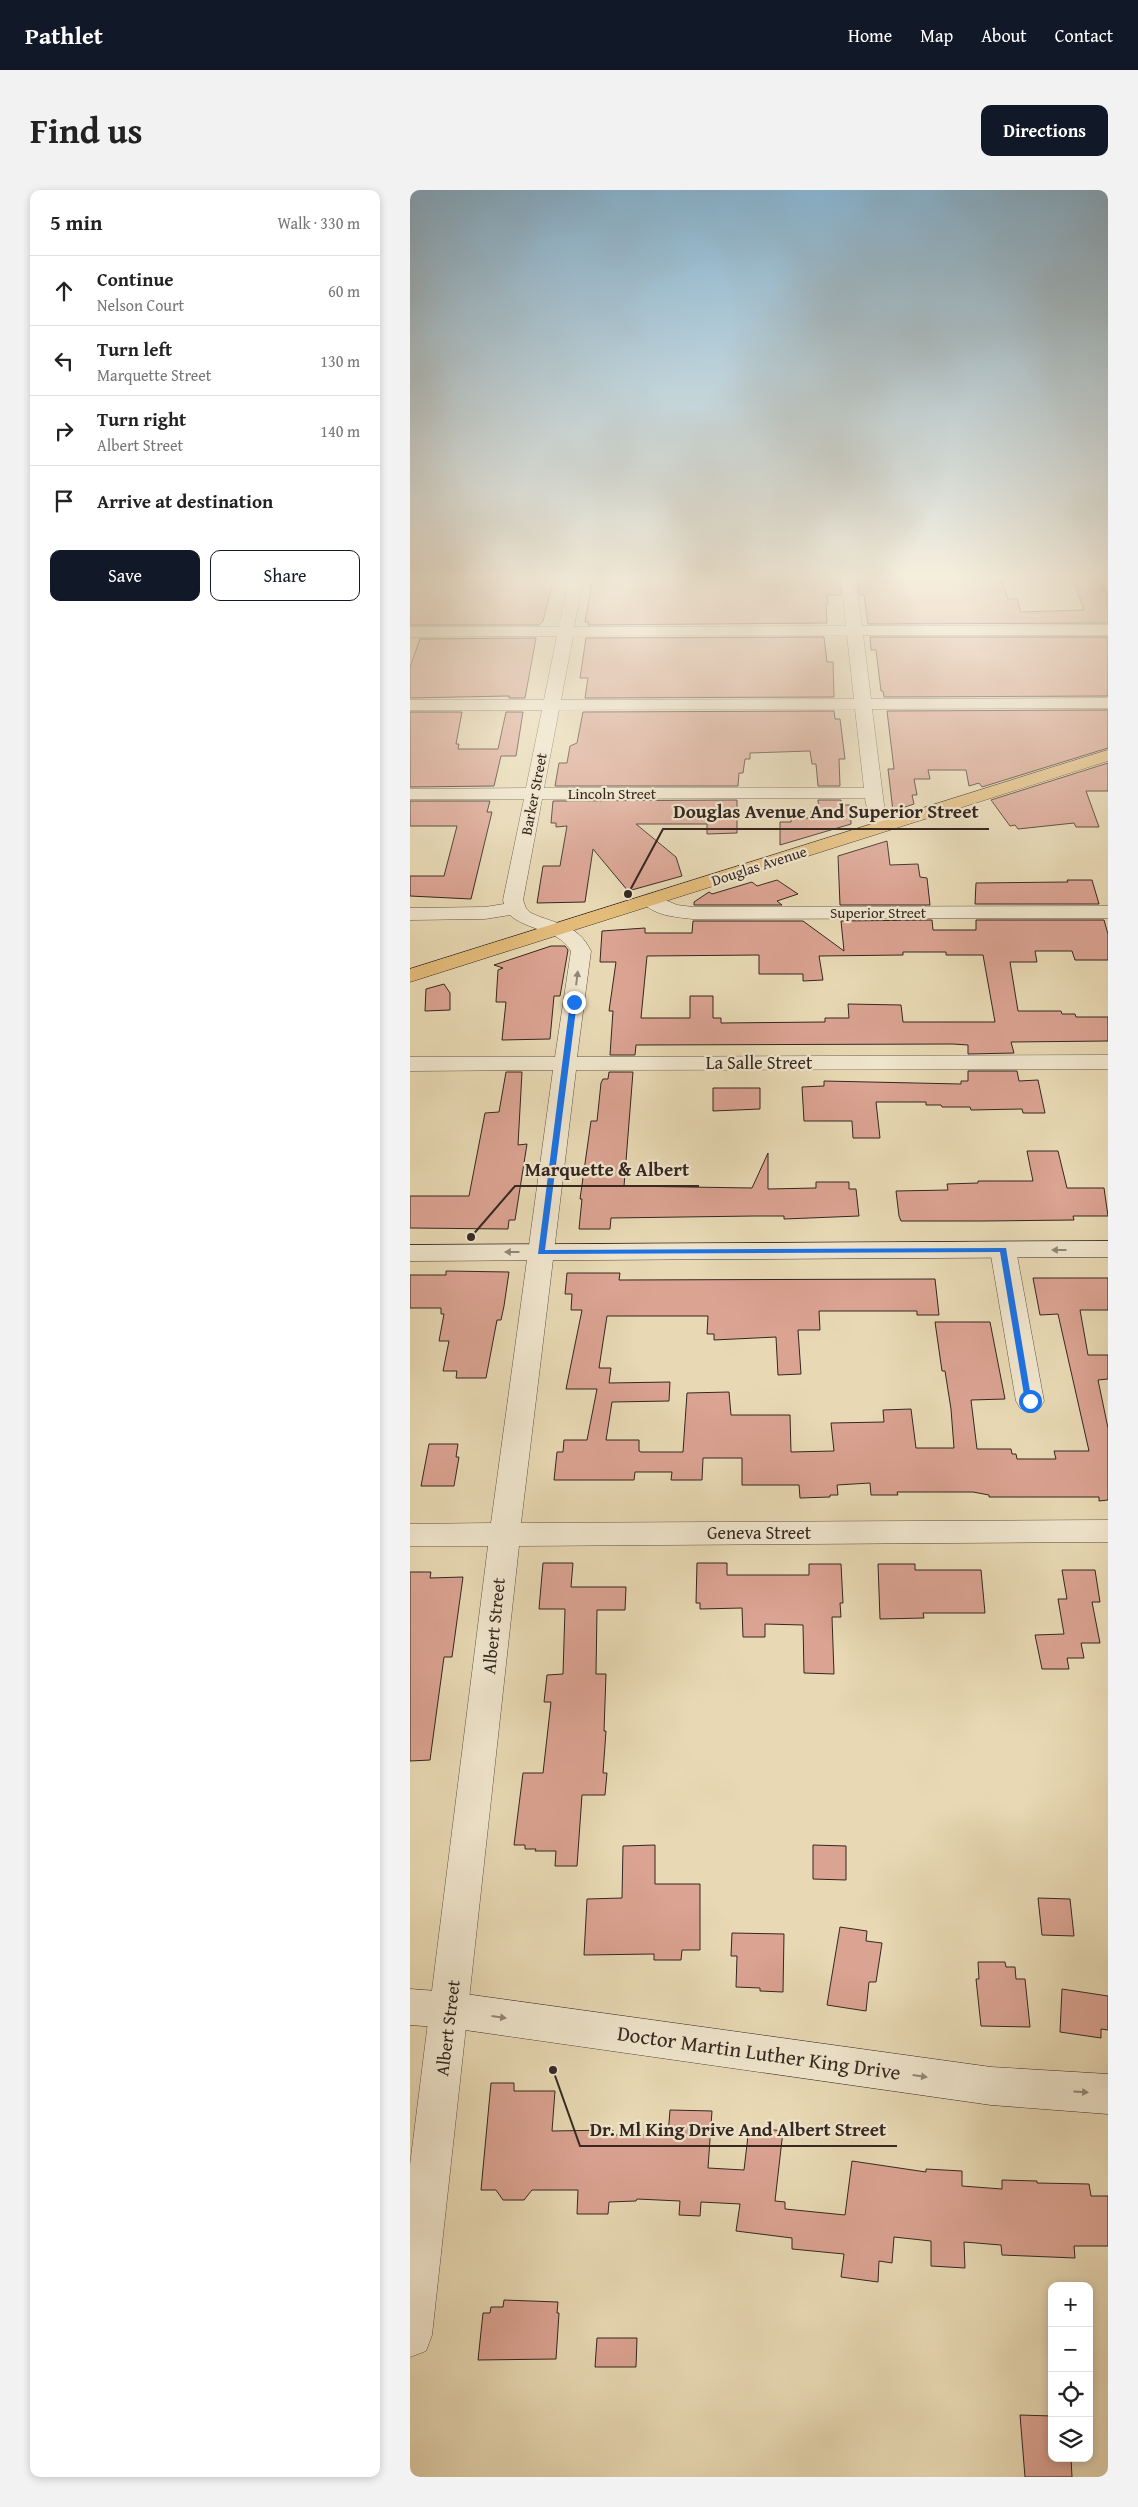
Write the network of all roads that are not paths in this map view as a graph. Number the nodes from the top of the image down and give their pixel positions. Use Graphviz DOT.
graph roads {
  1 [pos="557,681"];
  2 [pos="859,681"];
  3 [pos="1108,703"];
  4 [pos="862,704"];
  5 [pos="410,705"];
  6 [pos="552,705"];
  7 [pos="1108,755"];
  8 [pos="873,793"];
  9 [pos="410,794"];
  10 [pos="534,794"];
  11 [pos="892,823"];
  12 [pos="651,900"];
  13 [pos="515,908"];
  14 [pos="1108,912"];
  15 [pos="410,914"];
  16 [pos="557,929"];
  17 [pos="410,976"];
  18 [pos="1108,1062"];
  19 [pos="410,1064"];
  20 [pos="566,1064"];
  21 [pos="1004,1250"];
  22 [pos="1108,1250"];
  23 [pos="541,1252"];
  24 [pos="410,1253"];
  25 [pos="1030,1401"];
  26 [pos="1108,1531"];
  27 [pos="504,1534"];
  28 [pos="410,1535"];
  29 [pos="410,2007"];
  30 [pos="451,2010"];
  31 [pos="1108,2094"];
  32 [pos="410,2336"];
  1 -- 6 [label="street, Barker Street"];
  2 -- 4 [label="street"];
  3 -- 4 [label="street"];
  4 -- 6 [label="street"];
  4 -- 8 [label="street"];
  5 -- 6 [label="street"];
  6 -- 10 [label="street, Barker Street"];
  7 -- 11 [label="main road, Douglas Avenue"];
  8 -- 10 [label="street, Lincoln Street"];
  8 -- 11 [label="street"];
  9 -- 10 [label="street, Lincoln Street"];
  10 -- 13 [label="street, Barker Street"];
  11 -- 12 [label="main road, Douglas Avenue"];
  12 -- 14 [label="street, Superior Street"];
  12 -- 16 [label="main road, Douglas Avenue"];
  13 -- 15 [label="street"];
  13 -- 16 [label="street"];
  16 -- 17 [label="main road, Douglas Avenue"];
  20 -- 16 [label="street, Albert Street, one-way"];
  18 -- 20 [label="street, La Salle Street"];
  19 -- 20 [label="street, La Salle Street"];
  20 -- 23 [label="street, Albert Street"];
  22 -- 21 [label="street, one-way"];
  21 -- 23 [label="street"];
  21 -- 25 [label="street"];
  23 -- 24 [label="street, one-way"];
  23 -- 27 [label="street, Albert Street"];
  26 -- 27 [label="street, Geneva Street"];
  27 -- 28 [label="street, Geneva Street"];
  27 -- 30 [label="street, Albert Street"];
  29 -- 30 [label="street, Doctor Martin Luther King Drive"];
  30 -- 31 [label="street, Doctor Martin Luther King Drive, one-way"];
  30 -- 32 [label="street, Albert Street"];
}
